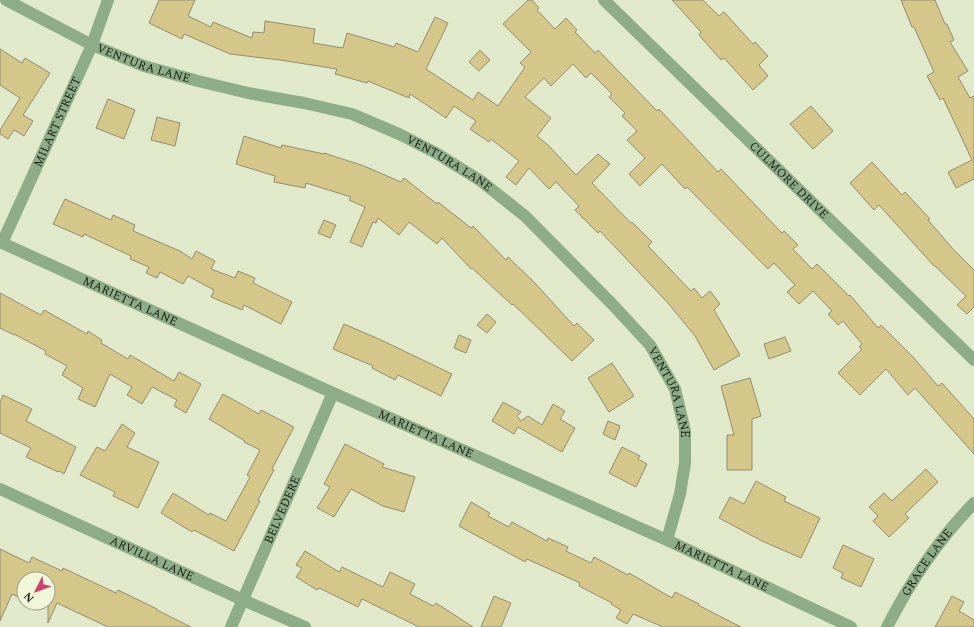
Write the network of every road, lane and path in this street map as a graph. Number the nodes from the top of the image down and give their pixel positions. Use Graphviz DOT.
graph roads {
  1 [pos="6,0"];
  2 [pos="108,0"];
  3 [pos="604,0"];
  4 [pos="92,45"];
  5 [pos="1,242"];
  6 [pos="974,360"];
  7 [pos="333,393"];
  8 [pos="0,489"];
  9 [pos="974,503"];
  10 [pos="667,540"];
  11 [pos="243,600"];
  12 [pos="231,627"];
  13 [pos="305,627"];
  14 [pos="851,627"];
  15 [pos="887,627"];
  1 -- 4 [label="street, VENTURA LANE"];
  2 -- 4 [label="street, MILART STREET"];
  3 -- 6 [label="street, CULMORE DRIVE"];
  4 -- 5 [label="street, MILART STREET"];
  4 -- 10 [label="street, VENTURA LANE"];
  5 -- 7 [label="street, MARIETTA LANE"];
  7 -- 10 [label="street, MARIETTA LANE"];
  7 -- 11 [label="street, BELVEDERE"];
  8 -- 11 [label="street, ARVILLA LANE"];
  9 -- 15 [label="street, GRACE LANE"];
  10 -- 14 [label="street, MARIETTA LANE"];
  11 -- 12 [label="street, BELVEDERE"];
  11 -- 13 [label="street, ARVILLA LANE"];
}
